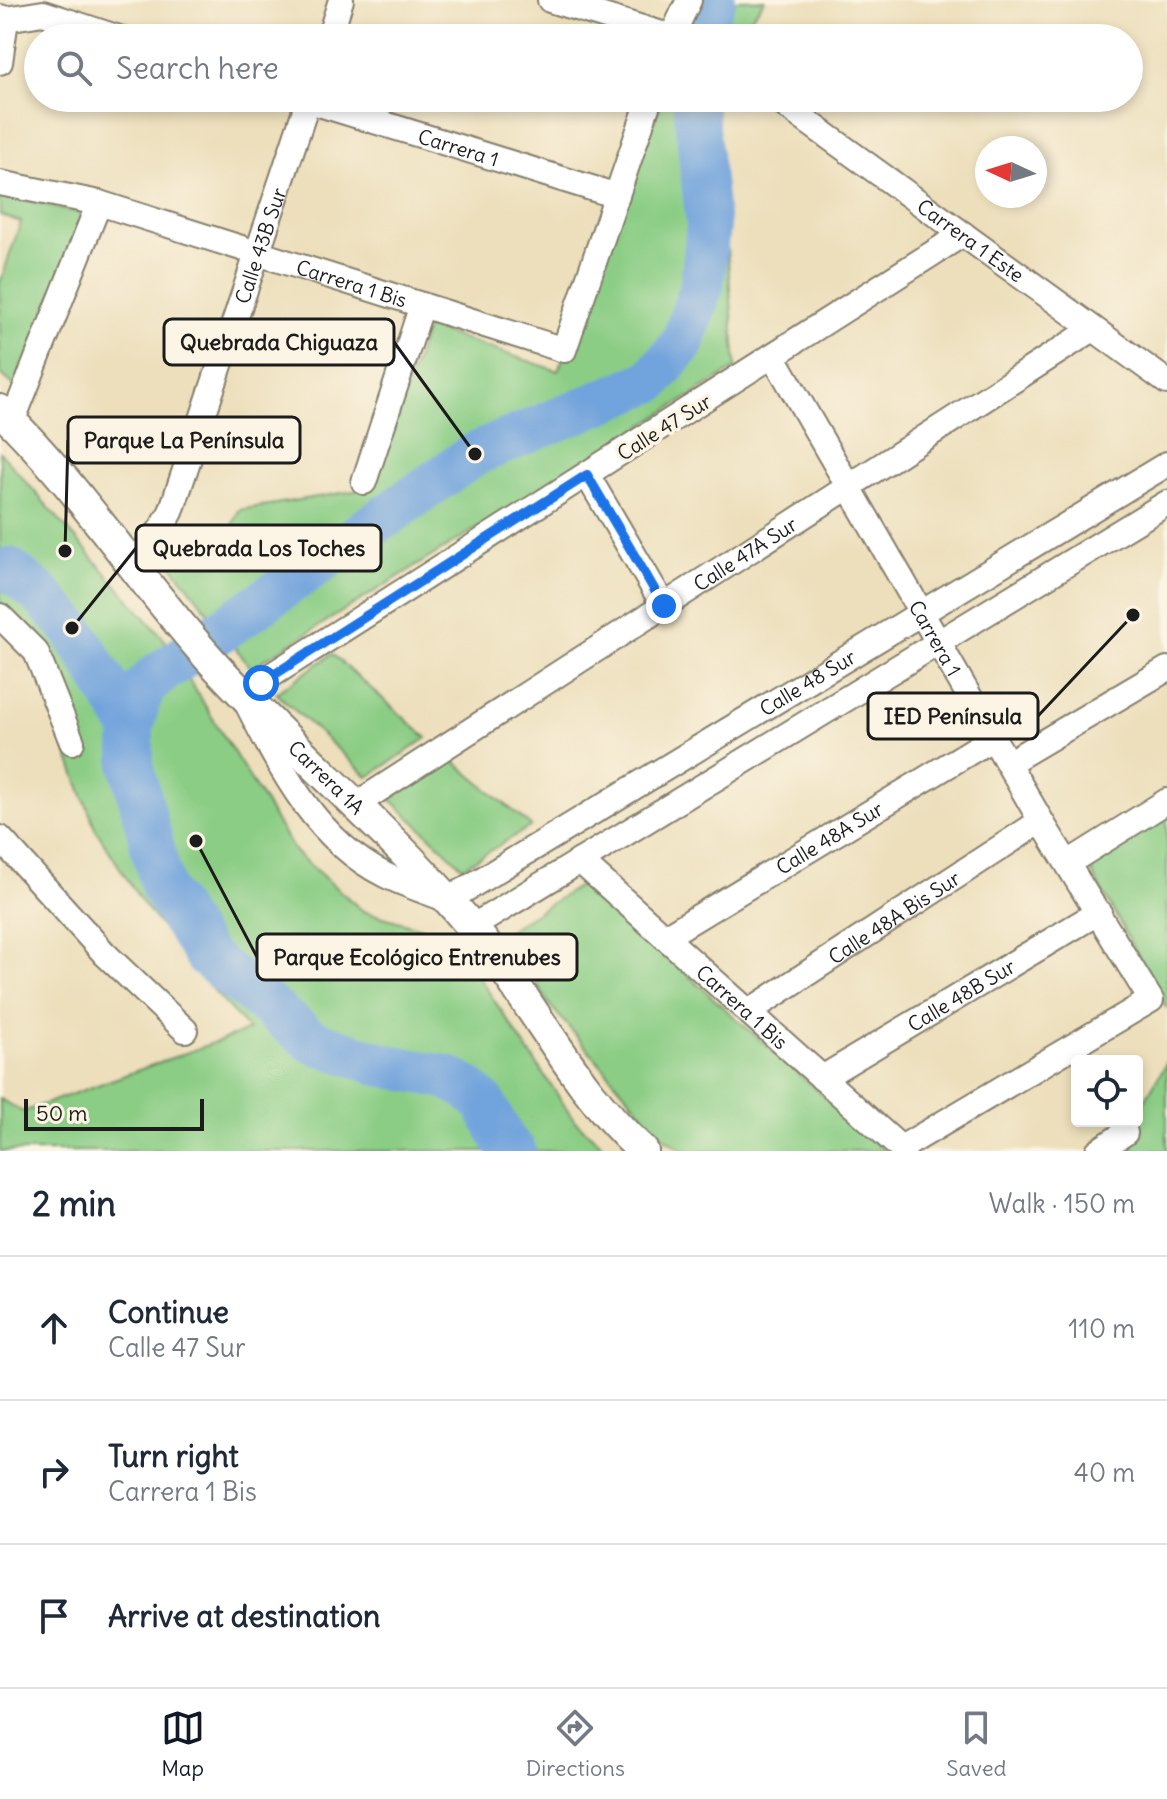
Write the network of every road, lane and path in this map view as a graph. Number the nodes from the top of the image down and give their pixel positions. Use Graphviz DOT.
graph roads {
  1 [pos="341,0"];
  2 [pos="550,0"];
  3 [pos="689,0"];
  4 [pos="3,18"];
  5 [pos="76,24"];
  6 [pos="333,24"];
  7 [pos="627,24"];
  8 [pos="678,24"];
  9 [pos="0,62"];
  10 [pos="302,112"];
  11 [pos="348,112"];
  12 [pos="645,112"];
  13 [pos="794,112"];
  14 [pos="0,183"];
  15 [pos="617,196"];
  16 [pos="99,203"];
  17 [pos="963,234"];
  18 [pos="257,253"];
  19 [pos="422,305"];
  20 [pos="1093,329"];
  21 [pos="774,357"];
  22 [pos="1167,382"];
  23 [pos="6,416"];
  24 [pos="1167,464"];
  25 [pos="587,475"];
  26 [pos="364,482"];
  27 [pos="849,487"];
  28 [pos="1167,503"];
  29 [pos="130,561"];
  30 [pos="664,606"];
  31 [pos="921,614"];
  32 [pos="0,616"];
  33 [pos="938,643"];
  34 [pos="1167,669"];
  35 [pos="242,694"];
  36 [pos="993,738"];
  37 [pos="72,742"];
  38 [pos="1008,763"];
  39 [pos="1167,801"];
  40 [pos="355,805"];
  41 [pos="1041,821"];
  42 [pos="5,853"];
  43 [pos="580,861"];
  44 [pos="1068,863"];
  45 [pos="448,900"];
  46 [pos="1099,912"];
  47 [pos="472,927"];
  48 [pos="665,937"];
  49 [pos="748,1012"];
  50 [pos="185,1030"];
  51 [pos="822,1078"];
  52 [pos="1125,1133"];
  53 [pos="902,1150"];
  54 [pos="643,1151"];
  55 [pos="1098,1151"];
  1 -- 6 [label="street"];
  2 -- 7 [label="street"];
  3 -- 8 [label="street"];
  4 -- 5 [label="street"];
  4 -- 9 [label="street"];
  10 -- 18 [label="street, Calle 43B Sur"];
  11 -- 15 [label="street, Carrera 1"];
  12 -- 15 [label="street"];
  13 -- 17 [label="street, Carrera 1 Este"];
  14 -- 16 [label="street, Carrera 1 Bis"];
  15 -- 19 [label="street, Carrera 1 Bis"];
  16 -- 18 [label="street, Carrera 1 Bis"];
  16 -- 23 [label="street"];
  17 -- 20 [label="street, Carrera 1 Este"];
  17 -- 21 [label="street, Calle 47 Sur"];
  18 -- 19 [label="street, Carrera 1 Bis"];
  18 -- 29 [label="street, Calle 43B Sur"];
  19 -- 26 [label="street"];
  20 -- 22 [label="street, Carrera 1 Este"];
  20 -- 27 [label="street, Calle 47A Sur"];
  21 -- 25 [label="street, Calle 47 Sur"];
  21 -- 27 [label="street, Carrera 1"];
  23 -- 29 [label="main road, Carrera 1A"];
  24 -- 31 [label="street, Calle 48 Sur"];
  25 -- 30 [label="street"];
  25 -- 35 [label="street, Calle 47 Sur"];
  27 -- 30 [label="street, Calle 47A Sur"];
  27 -- 31 [label="street, Carrera 1"];
  28 -- 33 [label="street, Calle 48 Sur"];
  29 -- 35 [label="main road, Carrera 1A"];
  30 -- 40 [label="street, Calle 47A Sur"];
  31 -- 33 [label="street, Carrera 1"];
  31 -- 45 [label="street, Calle 48 Sur"];
  32 -- 37 [label="street"];
  33 -- 36 [label="street, Carrera 1"];
  33 -- 43 [label="street, Calle 48 Sur"];
  34 -- 38 [label="street"];
  35 -- 40 [label="main road, Carrera 1A"];
  35 -- 45 [label="street"];
  36 -- 38 [label="street, Carrera 1"];
  36 -- 48 [label="street, Calle 48A Sur"];
  38 -- 41 [label="street, Carrera 1"];
  39 -- 44 [label="street"];
  40 -- 45 [label="main road, Carrera 1A"];
  41 -- 44 [label="street, Carrera 1"];
  41 -- 49 [label="street, Calle 48A Bis Sur"];
  42 -- 50 [label="street"];
  43 -- 47 [label="street, Calle 48 Sur"];
  43 -- 48 [label="street, Carrera 1 Bis"];
  44 -- 46 [label="street, Carrera 1"];
  45 -- 47 [label="main road, Carrera 1A"];
  46 -- 51 [label="street, Calle 48B Sur"];
  46 -- 53 [label="street, Carrera 1"];
  47 -- 54 [label="main road, Carrera 1A"];
  48 -- 49 [label="street, Carrera 1 Bis"];
  49 -- 51 [label="street, Carrera 1 Bis"];
  51 -- 53 [label="street, Carrera 1 Bis"];
  52 -- 55 [label="street"];
}
